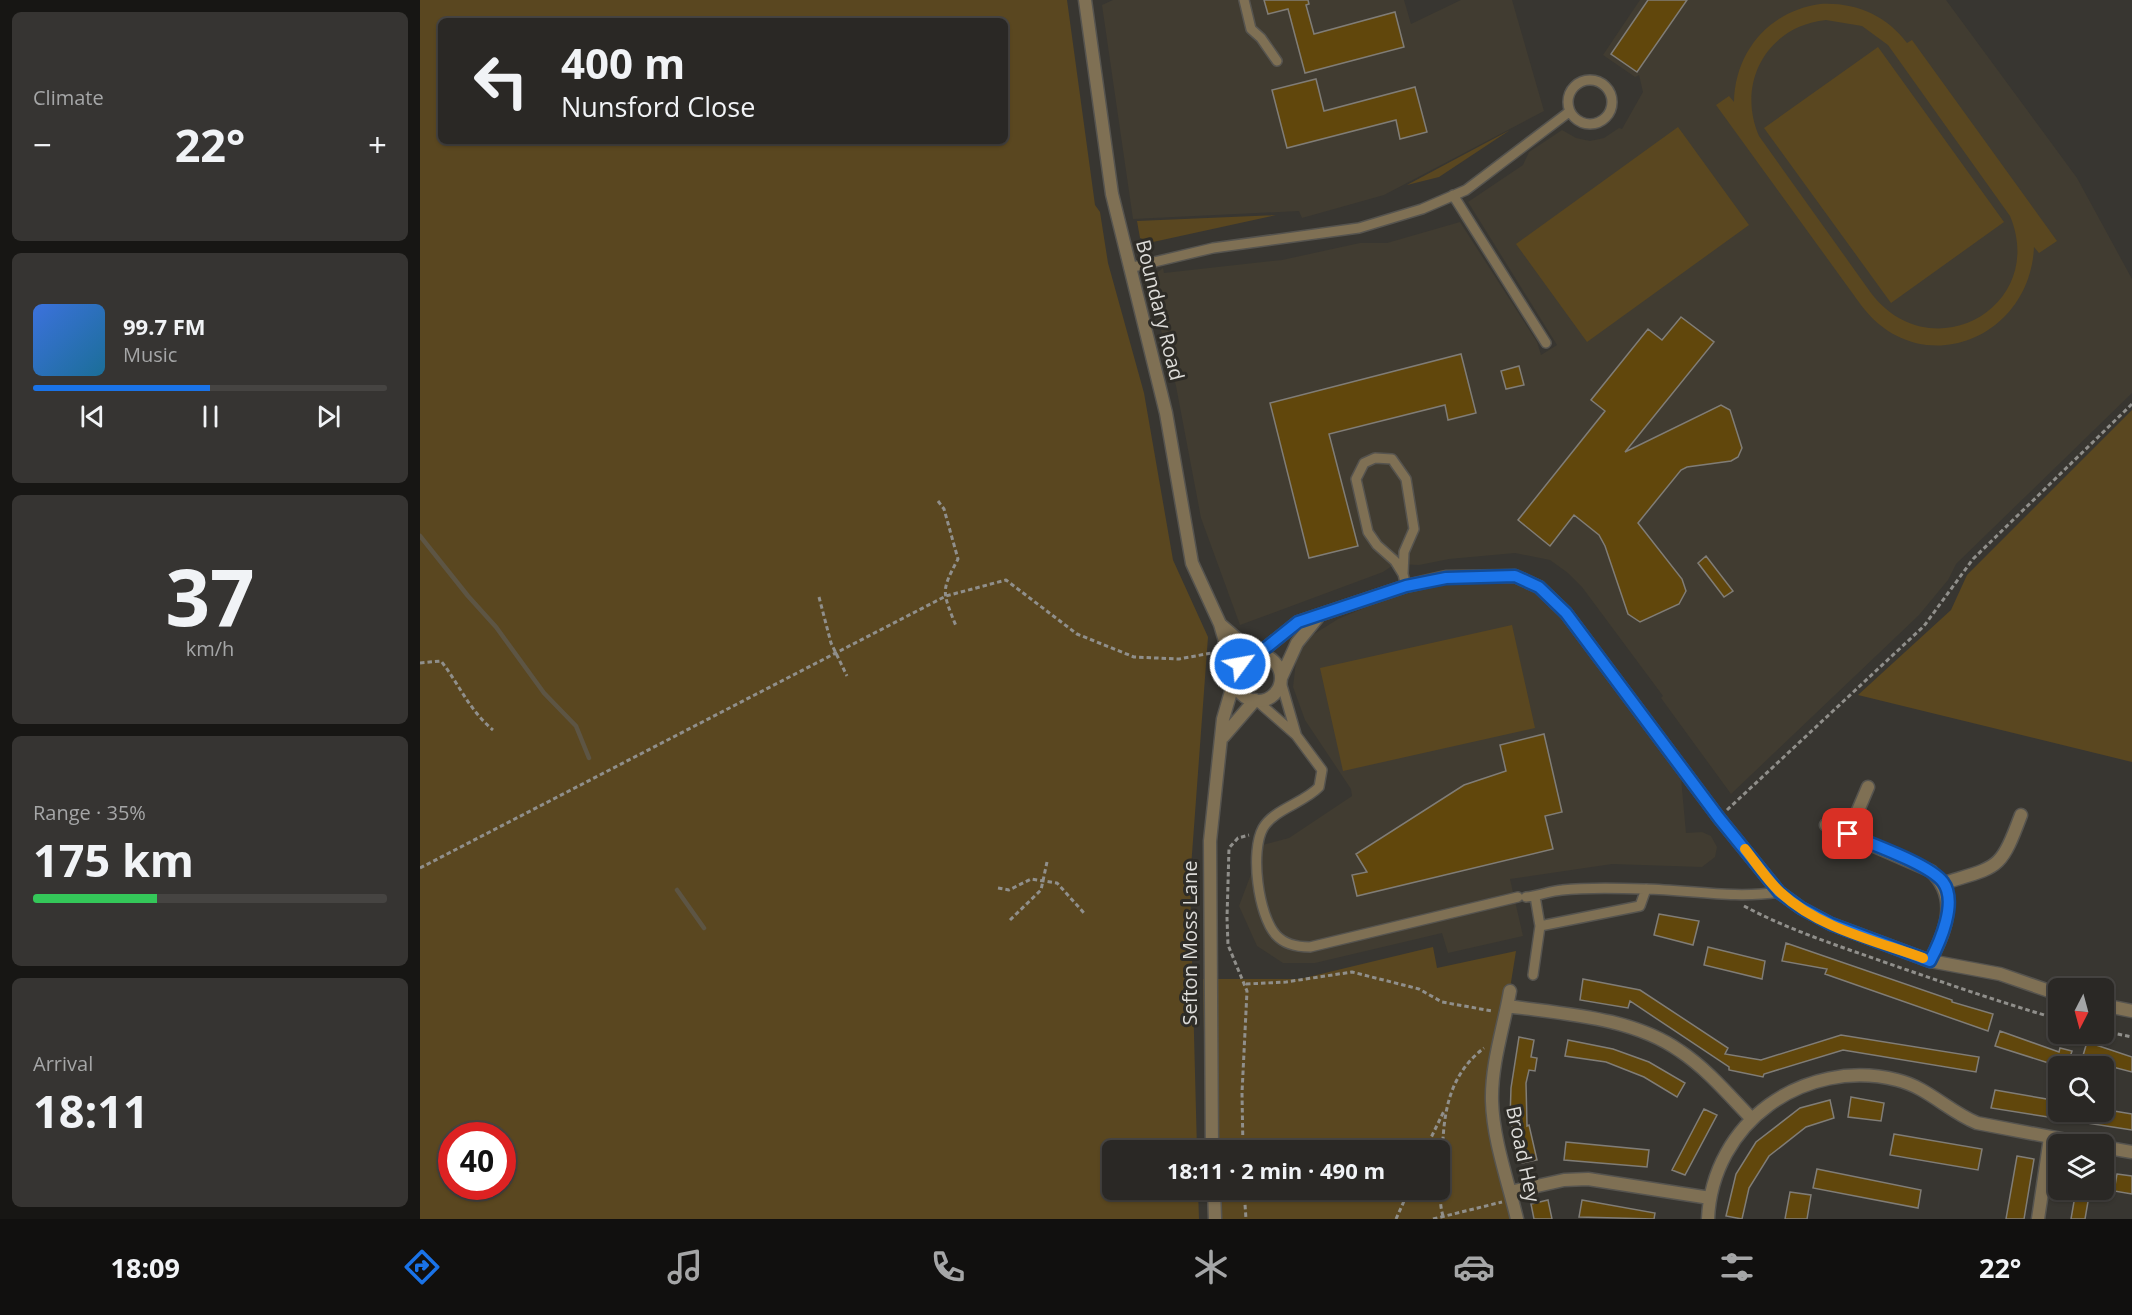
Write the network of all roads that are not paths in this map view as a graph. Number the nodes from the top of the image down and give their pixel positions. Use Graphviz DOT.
graph roads {
  1 [pos="1085,0"];
  2 [pos="1244,0"];
  3 [pos="1277,61"];
  4 [pos="1569,112"];
  5 [pos="1453,195"];
  6 [pos="1129,268"];
  7 [pos="1546,343"];
  8 [pos="1404,580"];
  9 [pos="1318,617"];
  10 [pos="1220,624"];
  11 [pos="1257,655"];
  12 [pos="1235,677"];
  13 [pos="1281,680"];
  14 [pos="1256,700"];
  15 [pos="1296,735"];
  16 [pos="1222,737"];
  17 [pos="1868,787"];
  18 [pos="2021,815"];
  19 [pos="1826,825"];
  20 [pos="1848,834"];
  21 [pos="1944,883"];
  22 [pos="1646,889"];
  23 [pos="1779,892"];
  24 [pos="1526,897"];
  25 [pos="1540,926"];
  26 [pos="1930,961"];
  27 [pos="1533,975"];
  28 [pos="1510,991"];
  29 [pos="2048,991"];
  30 [pos="2114,1007"];
  31 [pos="1507,1009"];
  32 [pos="2132,1011"];
  33 [pos="1751,1118"];
  34 [pos="2048,1138"];
  35 [pos="1212,1140"];
  36 [pos="2114,1149"];
  37 [pos="2048,1152"];
  38 [pos="2132,1152"];
  39 [pos="1511,1196"];
  40 [pos="1710,1198"];
  41 [pos="1214,1200"];
  42 [pos="1215,1219"];
  43 [pos="1517,1219"];
  44 [pos="1708,1219"];
  45 [pos="2038,1219"];
  1 -- 6 [label="street, Boundary Road"];
  2 -- 3 [label="lane"];
  4 -- 4 [label="lane"];
  4 -- 5 [label="lane"];
  5 -- 6 [label="lane"];
  5 -- 7 [label="lane"];
  6 -- 10 [label="street, Boundary Road"];
  8 -- 8 [label="lane"];
  8 -- 9 [label="street"];
  8 -- 23 [label="street"];
  9 -- 11 [label="street"];
  9 -- 13 [label="street"];
  10 -- 11 [label="street, Boundary Road"];
  10 -- 12 [label="street, Boundary Road"];
  11 -- 12 [label="street"];
  11 -- 13 [label="street"];
  12 -- 14 [label="street"];
  12 -- 16 [label="street, Sefton Moss Lane"];
  13 -- 14 [label="street"];
  13 -- 15 [label="lane"];
  14 -- 15 [label="lane"];
  14 -- 16 [label="street"];
  15 -- 24 [label="lane"];
  16 -- 35 [label="street, Sefton Moss Lane"];
  17 -- 20 [label="street"];
  18 -- 21 [label="street"];
  19 -- 20 [label="street"];
  20 -- 21 [label="street"];
  21 -- 26 [label="street"];
  22 -- 23 [label="lane"];
  22 -- 24 [label="lane"];
  22 -- 25 [label="lane"];
  23 -- 26 [label="street"];
  24 -- 25 [label="lane"];
  25 -- 27 [label="lane"];
  26 -- 29 [label="street"];
  28 -- 31 [label="street, Broad Hey"];
  30 -- 32 [label="street"];
  31 -- 33 [label="street"];
  31 -- 39 [label="street, Broad Hey"];
  33 -- 34 [label="street"];
  33 -- 40 [label="street"];
  36 -- 38 [label="street"];
  37 -- 45 [label="street"];
  39 -- 40 [label="street"];
  39 -- 43 [label="street, Broad Hey"];
  40 -- 44 [label="street"];
  41 -- 42 [label="street"];
}
